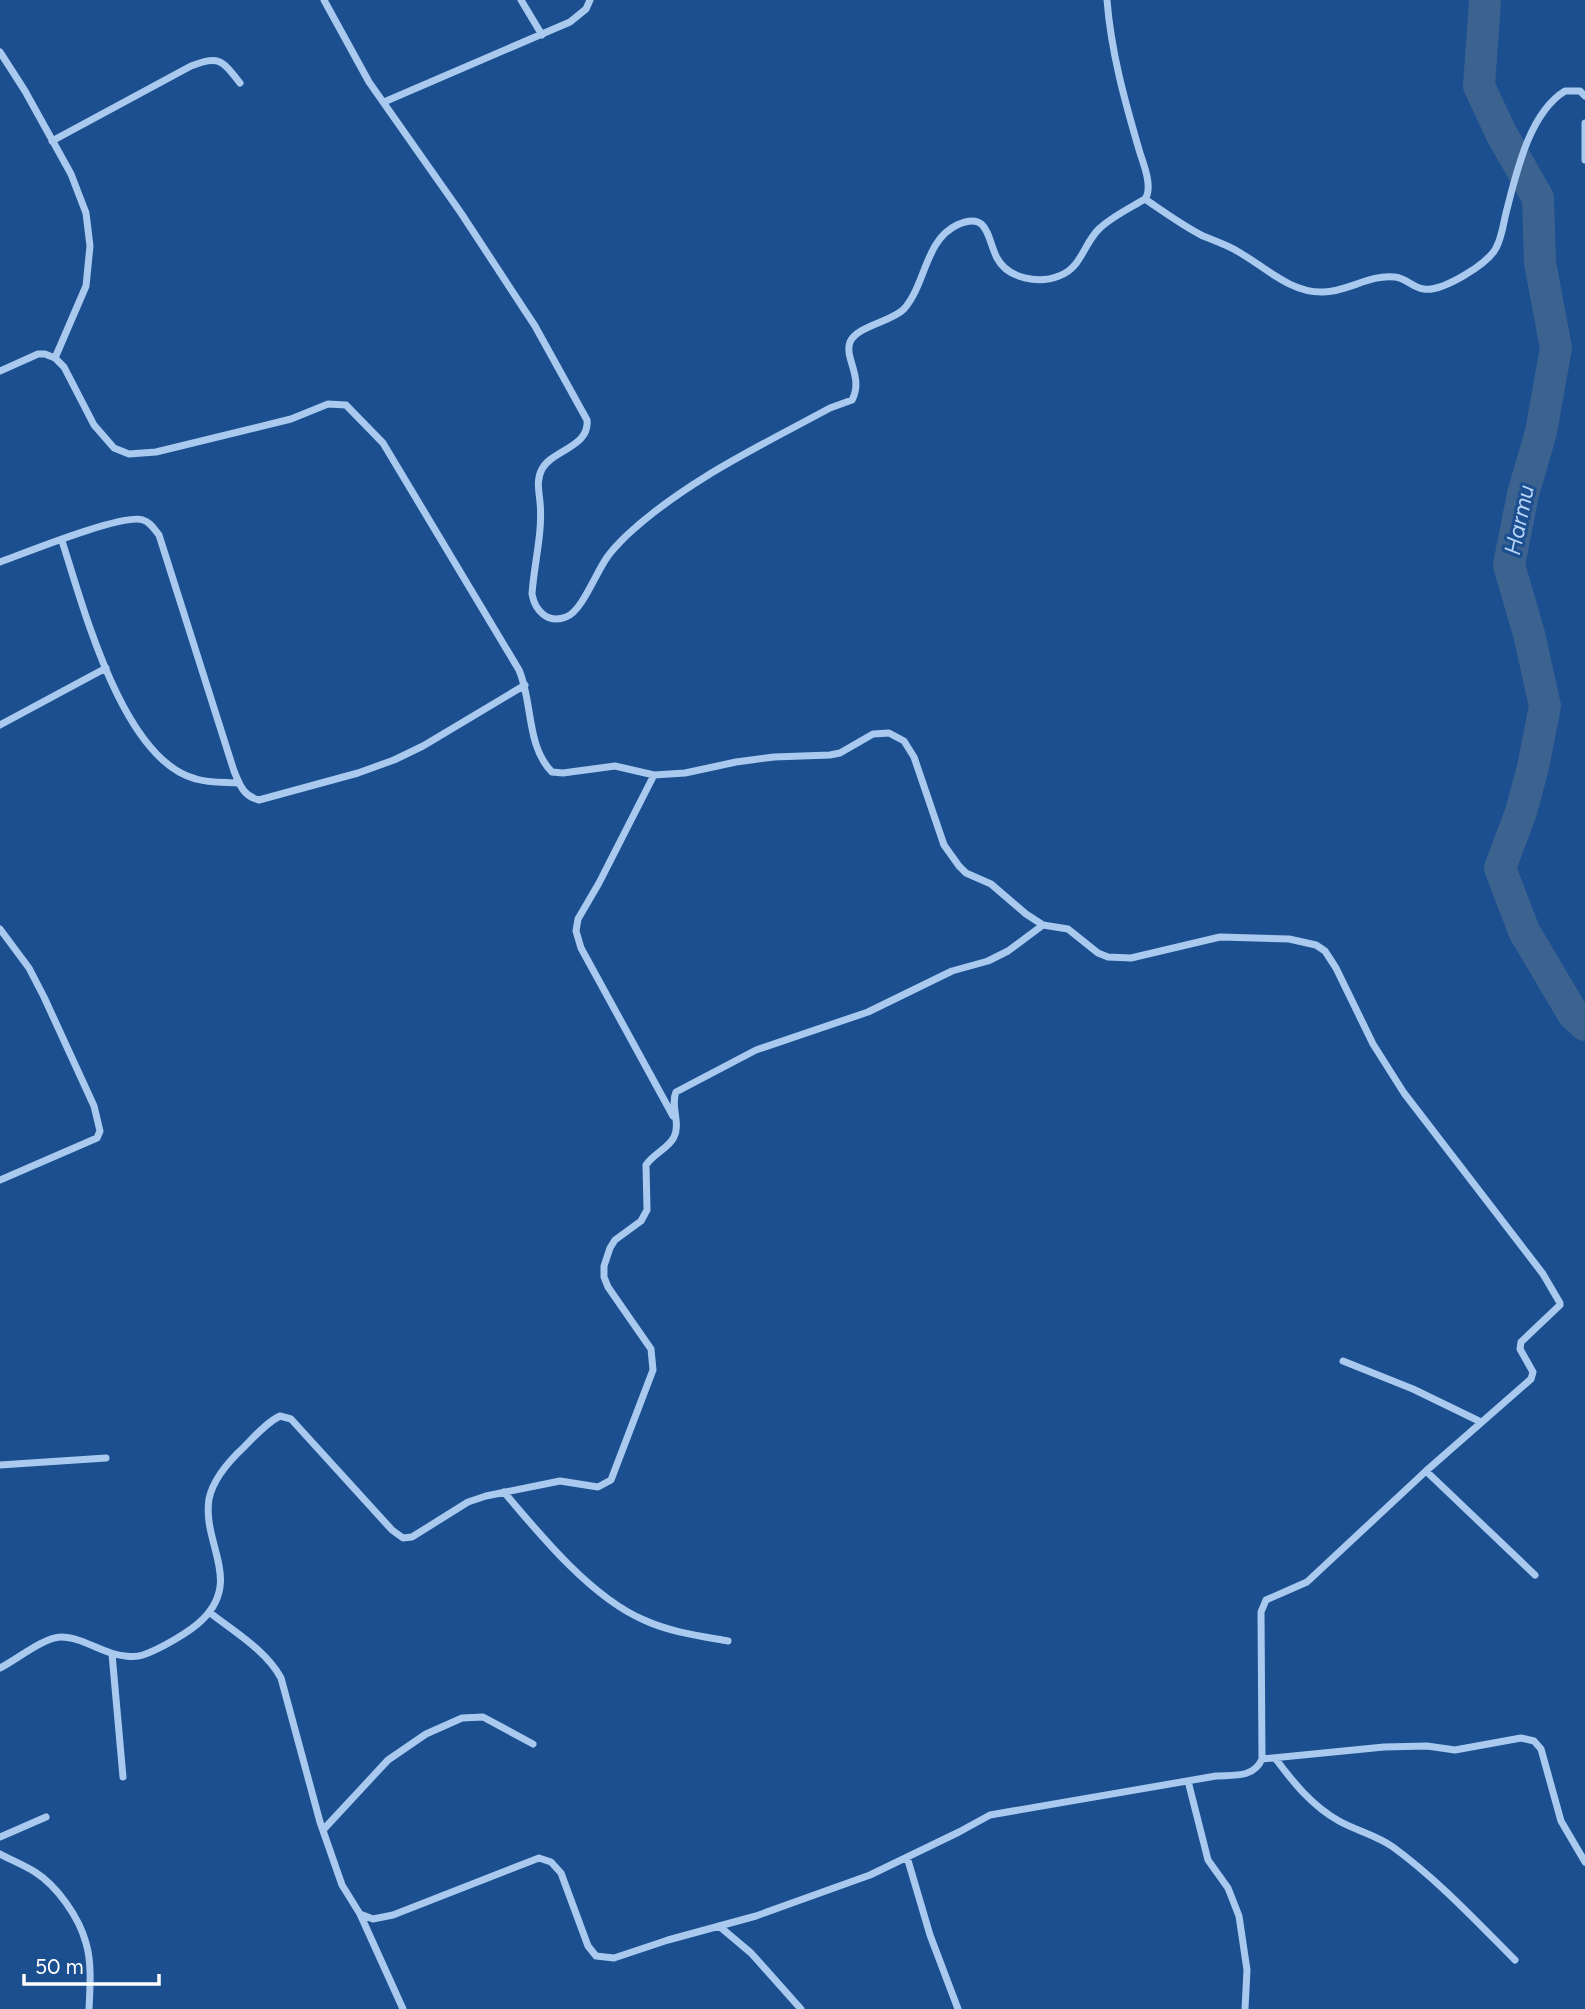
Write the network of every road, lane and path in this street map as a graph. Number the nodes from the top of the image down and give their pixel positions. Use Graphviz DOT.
graph roads {
  1 [pos="324,0"];
  2 [pos="521,0"];
  3 [pos="590,0"];
  4 [pos="1107,0"];
  5 [pos="542,34"];
  6 [pos="0,52"];
  7 [pos="240,83"];
  8 [pos="1585,96"];
  9 [pos="384,102"];
  10 [pos="1585,123"];
  11 [pos="52,141"];
  12 [pos="1585,160"];
  13 [pos="1145,199"];
  14 [pos="55,358"];
  15 [pos="0,371"];
  16 [pos="62,541"];
  17 [pos="0,562"];
  18 [pos="106,668"];
  19 [pos="526,685"];
  20 [pos="0,725"];
  21 [pos="654,775"];
  22 [pos="239,783"];
  23 [pos="1043,925"];
  24 [pos="0,929"];
  25 [pos="676,1122"];
  26 [pos="0,1180"];
  27 [pos="1343,1361"];
  28 [pos="1481,1422"];
  29 [pos="106,1458"];
  30 [pos="0,1465"];
  31 [pos="1426,1471"];
  32 [pos="504,1492"];
  33 [pos="1535,1575"];
  34 [pos="209,1612"];
  35 [pos="728,1641"];
  36 [pos="112,1654"];
  37 [pos="0,1668"];
  38 [pos="533,1744"];
  39 [pos="1275,1758"];
  40 [pos="1262,1759"];
  41 [pos="123,1777"];
  42 [pos="1188,1781"];
  43 [pos="46,1817"];
  44 [pos="323,1830"];
  45 [pos="0,1837"];
  46 [pos="0,1854"];
  47 [pos="907,1857"];
  48 [pos="1585,1863"];
  49 [pos="360,1914"];
  50 [pos="719,1926"];
  51 [pos="1515,1961"];
  52 [pos="89,2009"];
  53 [pos="403,2009"];
  54 [pos="801,2009"];
  55 [pos="958,2009"];
  56 [pos="1245,2009"];
  1 -- 9 [label="street"];
  2 -- 5 [label="street"];
  3 -- 5 [label="street"];
  4 -- 13 [label="street"];
  5 -- 9 [label="street"];
  6 -- 11 [label="street"];
  7 -- 11 [label="street"];
  8 -- 13 [label="street"];
  9 -- 13 [label="street"];
  10 -- 12 [label="street"];
  11 -- 14 [label="street"];
  14 -- 15 [label="street"];
  14 -- 19 [label="street"];
  16 -- 17 [label="street"];
  16 -- 18 [label="street"];
  16 -- 22 [label="street"];
  18 -- 20 [label="street"];
  18 -- 22 [label="street"];
  19 -- 21 [label="street"];
  19 -- 22 [label="street"];
  21 -- 23 [label="street"];
  21 -- 25 [label="street"];
  23 -- 25 [label="street"];
  23 -- 28 [label="street"];
  24 -- 26 [label="street"];
  25 -- 32 [label="street"];
  27 -- 28 [label="street"];
  28 -- 31 [label="street"];
  29 -- 30 [label="street"];
  31 -- 33 [label="street"];
  31 -- 40 [label="street"];
  32 -- 34 [label="street"];
  32 -- 35 [label="street"];
  34 -- 36 [label="street"];
  34 -- 44 [label="street"];
  36 -- 37 [label="street"];
  36 -- 41 [label="street"];
  38 -- 44 [label="street"];
  39 -- 40 [label="street"];
  39 -- 48 [label="street"];
  39 -- 51 [label="street"];
  40 -- 42 [label="street"];
  42 -- 47 [label="street"];
  42 -- 56 [label="street"];
  43 -- 45 [label="street"];
  44 -- 49 [label="street"];
  46 -- 52 [label="street"];
  47 -- 50 [label="street"];
  47 -- 55 [label="street"];
  49 -- 50 [label="street"];
  49 -- 53 [label="street"];
  50 -- 54 [label="street"];
}
